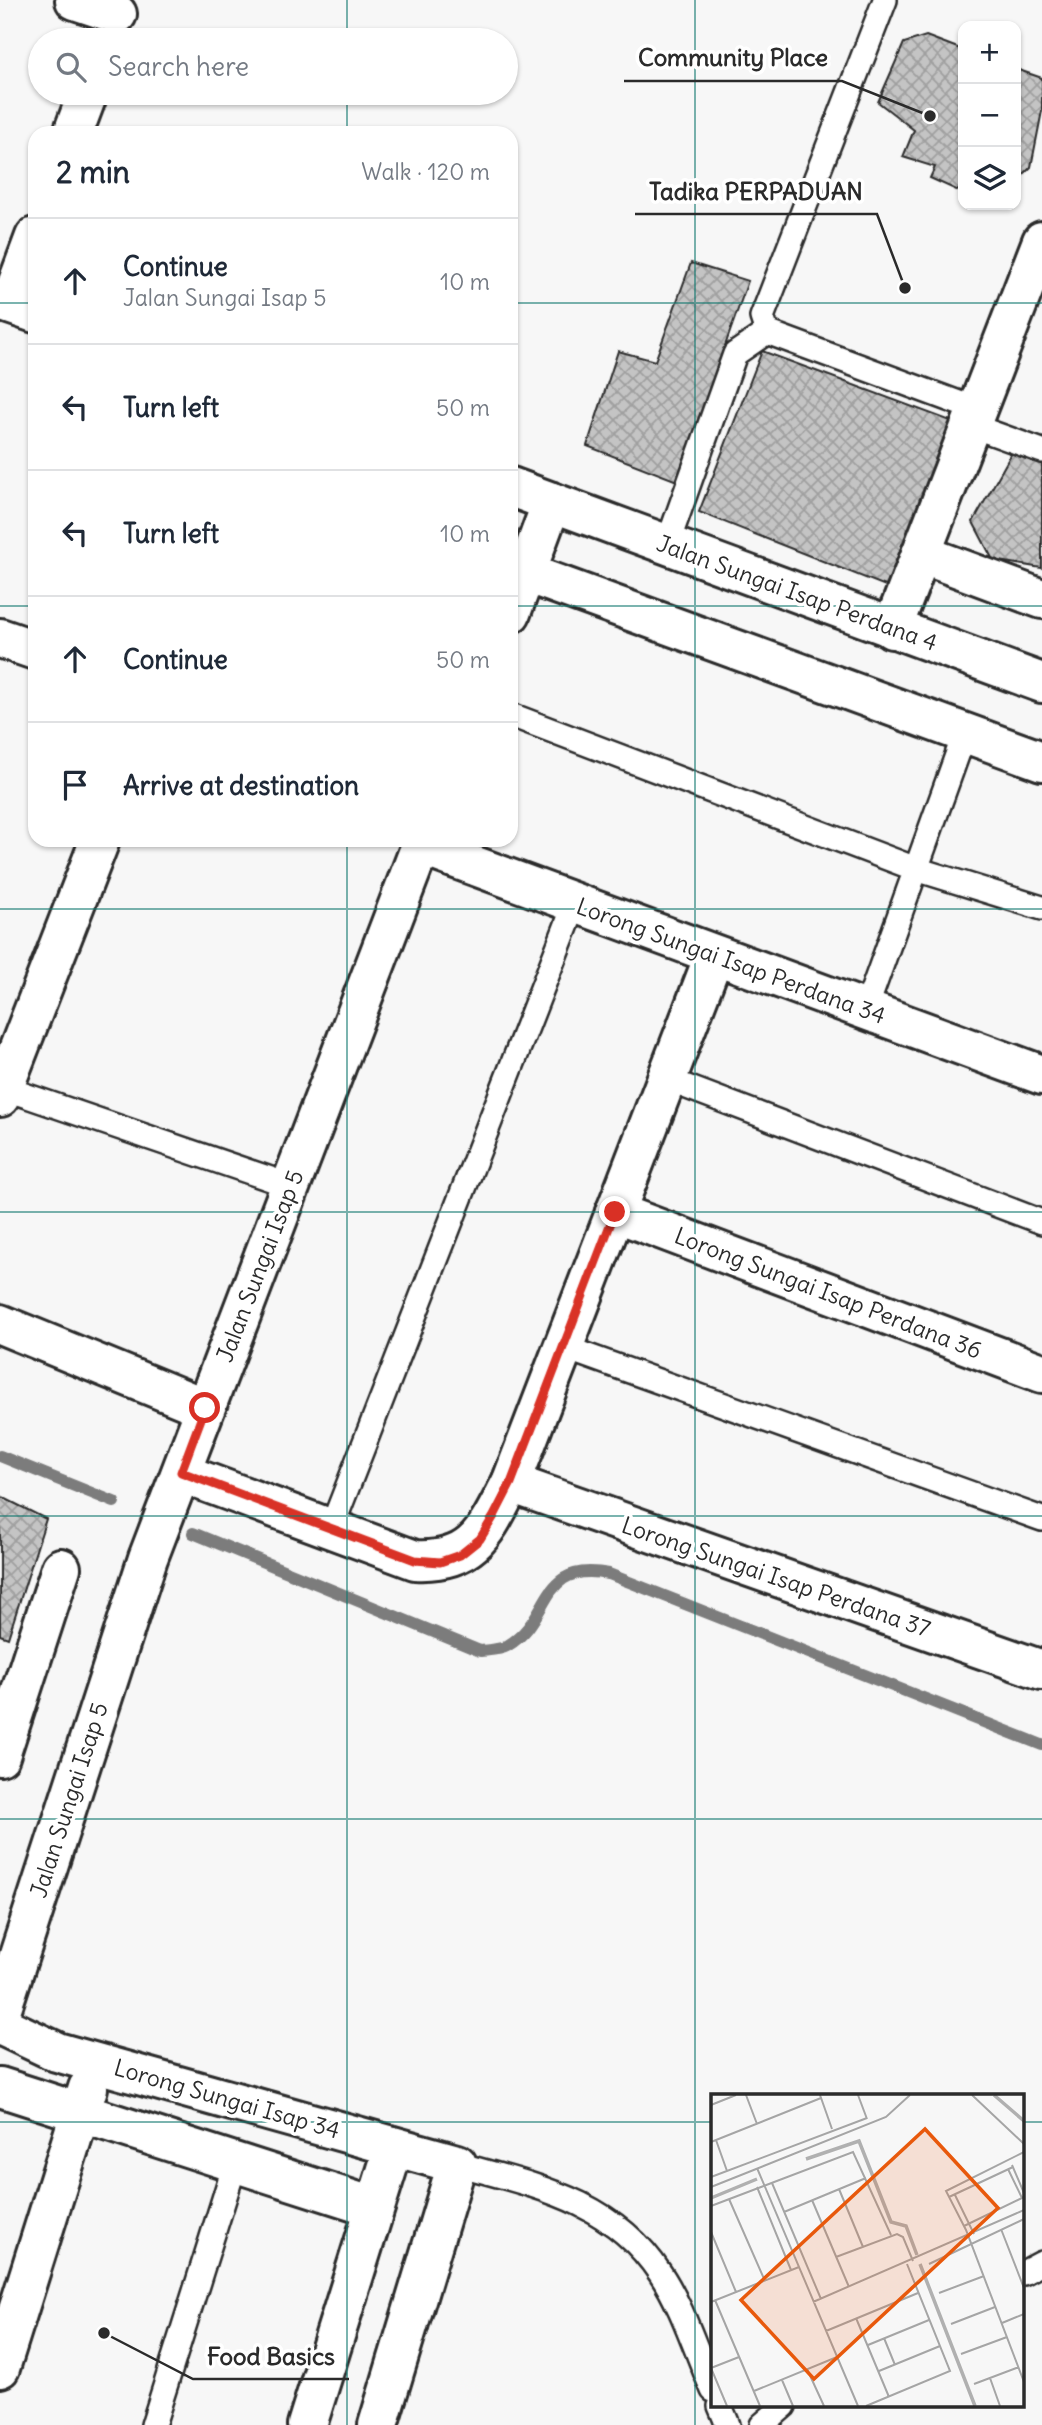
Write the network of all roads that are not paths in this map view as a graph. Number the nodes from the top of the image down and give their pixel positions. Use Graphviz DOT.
graph roads {
  1 [pos="75,0"];
  2 [pos="885,0"];
  3 [pos="115,18"];
  4 [pos="84,105"];
  5 [pos="76,126"];
  6 [pos="1042,241"];
  7 [pos="28,261"];
  8 [pos="1031,300"];
  9 [pos="15,306"];
  10 [pos="767,332"];
  11 [pos="972,417"];
  12 [pos="1042,451"];
  13 [pos="518,490"];
  14 [pos="552,502"];
  15 [pos="667,545"];
  16 [pos="921,554"];
  17 [pos="526,573"];
  18 [pos="518,594"];
  19 [pos="1042,599"];
  20 [pos="892,629"];
  21 [pos="0,638"];
  22 [pos="28,648"];
  23 [pos="1042,683"];
  24 [pos="518,718"];
  25 [pos="965,733"];
  26 [pos="1042,761"];
  27 [pos="97,847"];
  28 [pos="420,847"];
  29 [pos="432,847"];
  30 [pos="916,869"];
  31 [pos="575,904"];
  32 [pos="1042,908"];
  33 [pos="715,956"];
  34 [pos="865,1011"];
  35 [pos="1042,1076"];
  36 [pos="666,1079"];
  37 [pos="2,1093"];
  38 [pos="291,1185"];
  39 [pos="615,1212"];
  40 [pos="1042,1222"];
  41 [pos="0,1324"];
  42 [pos="563,1348"];
  43 [pos="1042,1374"];
  44 [pos="205,1408"];
  45 [pos="181,1472"];
  46 [pos="511,1483"];
  47 [pos="1042,1519"];
  48 [pos="331,1529"];
  49 [pos="61,1569"];
  50 [pos="1042,1670"];
  51 [pos="0,1756"];
  52 [pos="0,2014"];
  53 [pos="0,2025"];
  54 [pos="97,2063"];
  55 [pos="0,2087"];
  56 [pos="80,2113"];
  57 [pos="394,2147"];
  58 [pos="235,2164"];
  59 [pos="457,2164"];
  60 [pos="374,2207"];
  61 [pos="1042,2263"];
  62 [pos="1024,2272"];
  63 [pos="0,2368"];
  64 [pos="711,2386"];
  65 [pos="721,2408"];
  66 [pos="782,2408"];
  67 [pos="153,2425"];
  68 [pos="307,2425"];
  69 [pos="378,2425"];
  70 [pos="728,2425"];
  71 [pos="762,2425"];
  1 -- 3 [label="street"];
  2 -- 10 [label="lane"];
  4 -- 5 [label="street"];
  6 -- 8 [label="street"];
  7 -- 9 [label="street"];
  8 -- 11 [label="street"];
  10 -- 11 [label="lane"];
  10 -- 15 [label="lane"];
  11 -- 12 [label="lane"];
  11 -- 16 [label="street"];
  13 -- 14 [label="street, Jalan Sungai Isap Perdana 4"];
  14 -- 15 [label="street, Jalan Sungai Isap Perdana 4"];
  14 -- 17 [label="street"];
  15 -- 20 [label="street, Jalan Sungai Isap Perdana 4"];
  16 -- 19 [label="street"];
  16 -- 20 [label="street"];
  17 -- 18 [label="street"];
  17 -- 25 [label="street"];
  20 -- 23 [label="street, Jalan Sungai Isap Perdana 4"];
  21 -- 22 [label="street"];
  24 -- 30 [label="lane"];
  25 -- 26 [label="street"];
  25 -- 30 [label="lane"];
  27 -- 37 [label="street"];
  28 -- 38 [label="street, Jalan Sungai Isap 5"];
  29 -- 31 [label="street, Lorong Sungai Isap Perdana 34"];
  30 -- 32 [label="lane"];
  30 -- 34 [label="lane"];
  31 -- 33 [label="street, Lorong Sungai Isap Perdana 34"];
  31 -- 48 [label="lane"];
  33 -- 34 [label="street, Lorong Sungai Isap Perdana 34"];
  33 -- 36 [label="street"];
  34 -- 35 [label="street, Lorong Sungai Isap Perdana 34"];
  36 -- 39 [label="street"];
  36 -- 40 [label="lane"];
  37 -- 38 [label="lane"];
  38 -- 44 [label="street, Jalan Sungai Isap 5"];
  39 -- 42 [label="street"];
  39 -- 43 [label="street, Lorong Sungai Isap Perdana 36"];
  41 -- 44 [label="street"];
  42 -- 46 [label="street"];
  42 -- 47 [label="lane"];
  44 -- 45 [label="street, Jalan Sungai Isap 5"];
  45 -- 48 [label="street"];
  45 -- 52 [label="street, Jalan Sungai Isap 5"];
  46 -- 48 [label="street"];
  46 -- 50 [label="street, Lorong Sungai Isap Perdana 37"];
  49 -- 51 [label="street"];
  53 -- 54 [label="street, Lorong Sungai Isap 34"];
  54 -- 56 [label="street"];
  54 -- 57 [label="street, Lorong Sungai Isap 34"];
  55 -- 56 [label="street"];
  56 -- 58 [label="street"];
  56 -- 63 [label="street"];
  57 -- 59 [label="street, Lorong Sungai Isap 34"];
  57 -- 60 [label="street"];
  58 -- 60 [label="street"];
  58 -- 67 [label="lane"];
  59 -- 64 [label="lane"];
  59 -- 69 [label="street"];
  60 -- 68 [label="street"];
  61 -- 62 [label="lane"];
  65 -- 70 [label="lane"];
  66 -- 71 [label="lane"];
}
